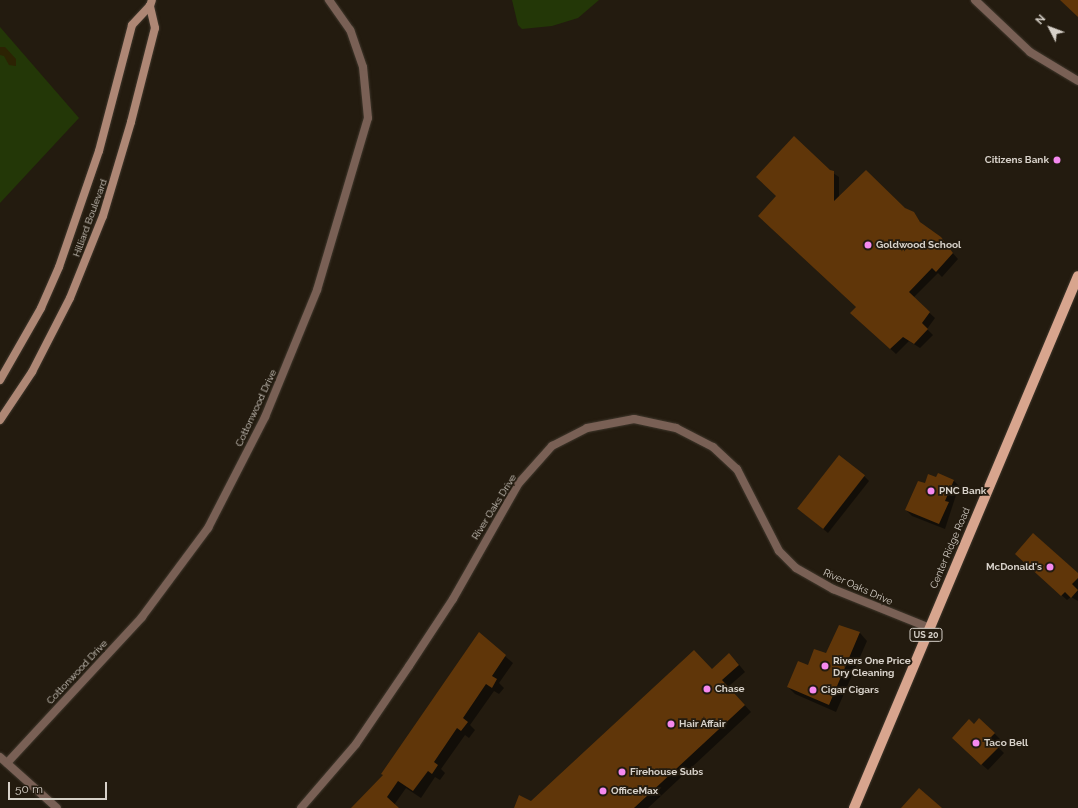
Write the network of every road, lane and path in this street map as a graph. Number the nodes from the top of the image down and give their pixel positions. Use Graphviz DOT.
graph roads {
  1 [pos="329,0"];
  2 [pos="975,0"];
  3 [pos="151,3"];
  4 [pos="1078,81"];
  5 [pos="1078,276"];
  6 [pos="0,380"];
  7 [pos="0,420"];
  8 [pos="930,628"];
  9 [pos="0,757"];
  10 [pos="7,763"];
  11 [pos="57,808"];
  12 [pos="301,808"];
  13 [pos="854,808"];
  1 -- 10 [label="street, Cottonwood Drive"];
  2 -- 4 [label="street"];
  3 -- 6 [label="main road, Hilliard Boulevard"];
  3 -- 7 [label="main road, Hilliard Boulevard"];
  5 -- 8 [label="main road, Center Ridge Road / US 20"];
  8 -- 12 [label="street, River Oaks Drive"];
  8 -- 13 [label="main road, Center Ridge Road / US 20"];
  9 -- 10 [label="street"];
  10 -- 11 [label="street"];
}
